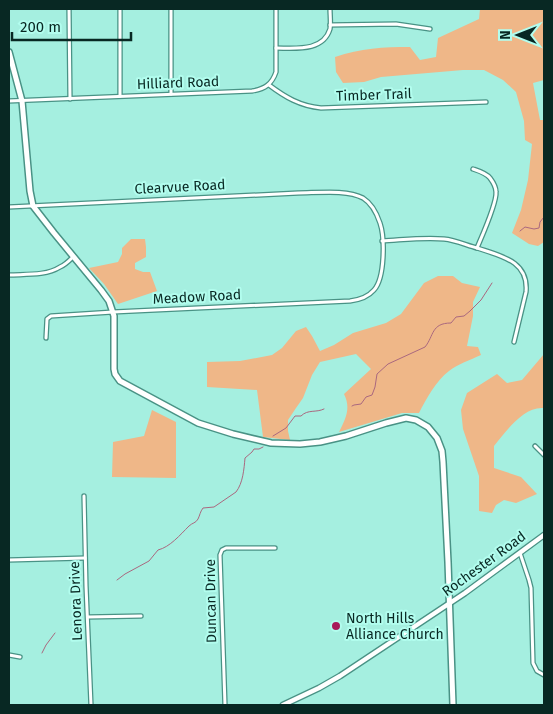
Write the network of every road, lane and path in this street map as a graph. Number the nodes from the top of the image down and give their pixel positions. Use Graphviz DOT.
graph roads {
  1 [pos="69,9"];
  2 [pos="120,9"];
  3 [pos="171,9"];
  4 [pos="276,9"];
  5 [pos="330,9"];
  6 [pos="330,25"];
  7 [pos="430,29"];
  8 [pos="276,48"];
  9 [pos="9,52"];
  10 [pos="269,85"];
  11 [pos="171,94"];
  12 [pos="120,96"];
  13 [pos="70,98"];
  14 [pos="9,101"];
  15 [pos="22,101"];
  16 [pos="486,102"];
  17 [pos="473,168"];
  18 [pos="33,206"];
  19 [pos="9,207"];
  20 [pos="382,241"];
  21 [pos="477,248"];
  22 [pos="73,257"];
  23 [pos="9,274"];
  24 [pos="113,312"];
  25 [pos="46,338"];
  26 [pos="514,342"];
  27 [pos="535,446"];
  28 [pos="544,455"];
  29 [pos="84,496"];
  30 [pos="544,535"];
  31 [pos="275,548"];
  32 [pos="519,553"];
  33 [pos="85,558"];
  34 [pos="9,560"];
  35 [pos="450,602"];
  36 [pos="141,616"];
  37 [pos="88,617"];
  38 [pos="9,655"];
  39 [pos="20,657"];
  40 [pos="544,675"];
  41 [pos="91,705"];
  42 [pos="225,705"];
  43 [pos="283,705"];
  44 [pos="453,705"];
  1 -- 13 [label="street"];
  2 -- 12 [label="street"];
  3 -- 11 [label="street"];
  4 -- 8 [label="street"];
  5 -- 6 [label="street"];
  6 -- 7 [label="street"];
  6 -- 8 [label="street"];
  8 -- 10 [label="street"];
  9 -- 15 [label="main road"];
  10 -- 11 [label="street, Hilliard Road"];
  10 -- 16 [label="street, Timber Trail"];
  11 -- 12 [label="street, Hilliard Road"];
  12 -- 13 [label="street, Hilliard Road"];
  13 -- 15 [label="street, Hilliard Road"];
  14 -- 15 [label="street, Hilliard Road"];
  15 -- 18 [label="main road"];
  17 -- 21 [label="street"];
  18 -- 19 [label="street, Clearvue Road"];
  18 -- 20 [label="street, Clearvue Road"];
  18 -- 22 [label="main road"];
  20 -- 21 [label="street"];
  20 -- 24 [label="street, Meadow Road"];
  21 -- 26 [label="street"];
  22 -- 23 [label="street"];
  22 -- 24 [label="main road"];
  24 -- 25 [label="street, Meadow Road"];
  24 -- 35 [label="main road"];
  27 -- 28 [label="street"];
  29 -- 33 [label="street, Lenora Drive"];
  30 -- 32 [label="street, Rochester Road"];
  31 -- 42 [label="street, Duncan Drive"];
  32 -- 35 [label="street, Rochester Road"];
  32 -- 40 [label="street"];
  33 -- 34 [label="street"];
  33 -- 37 [label="street, Lenora Drive"];
  35 -- 43 [label="street, Rochester Road"];
  35 -- 44 [label="main road"];
  36 -- 37 [label="street"];
  37 -- 41 [label="street, Lenora Drive"];
  38 -- 39 [label="street"];
}
